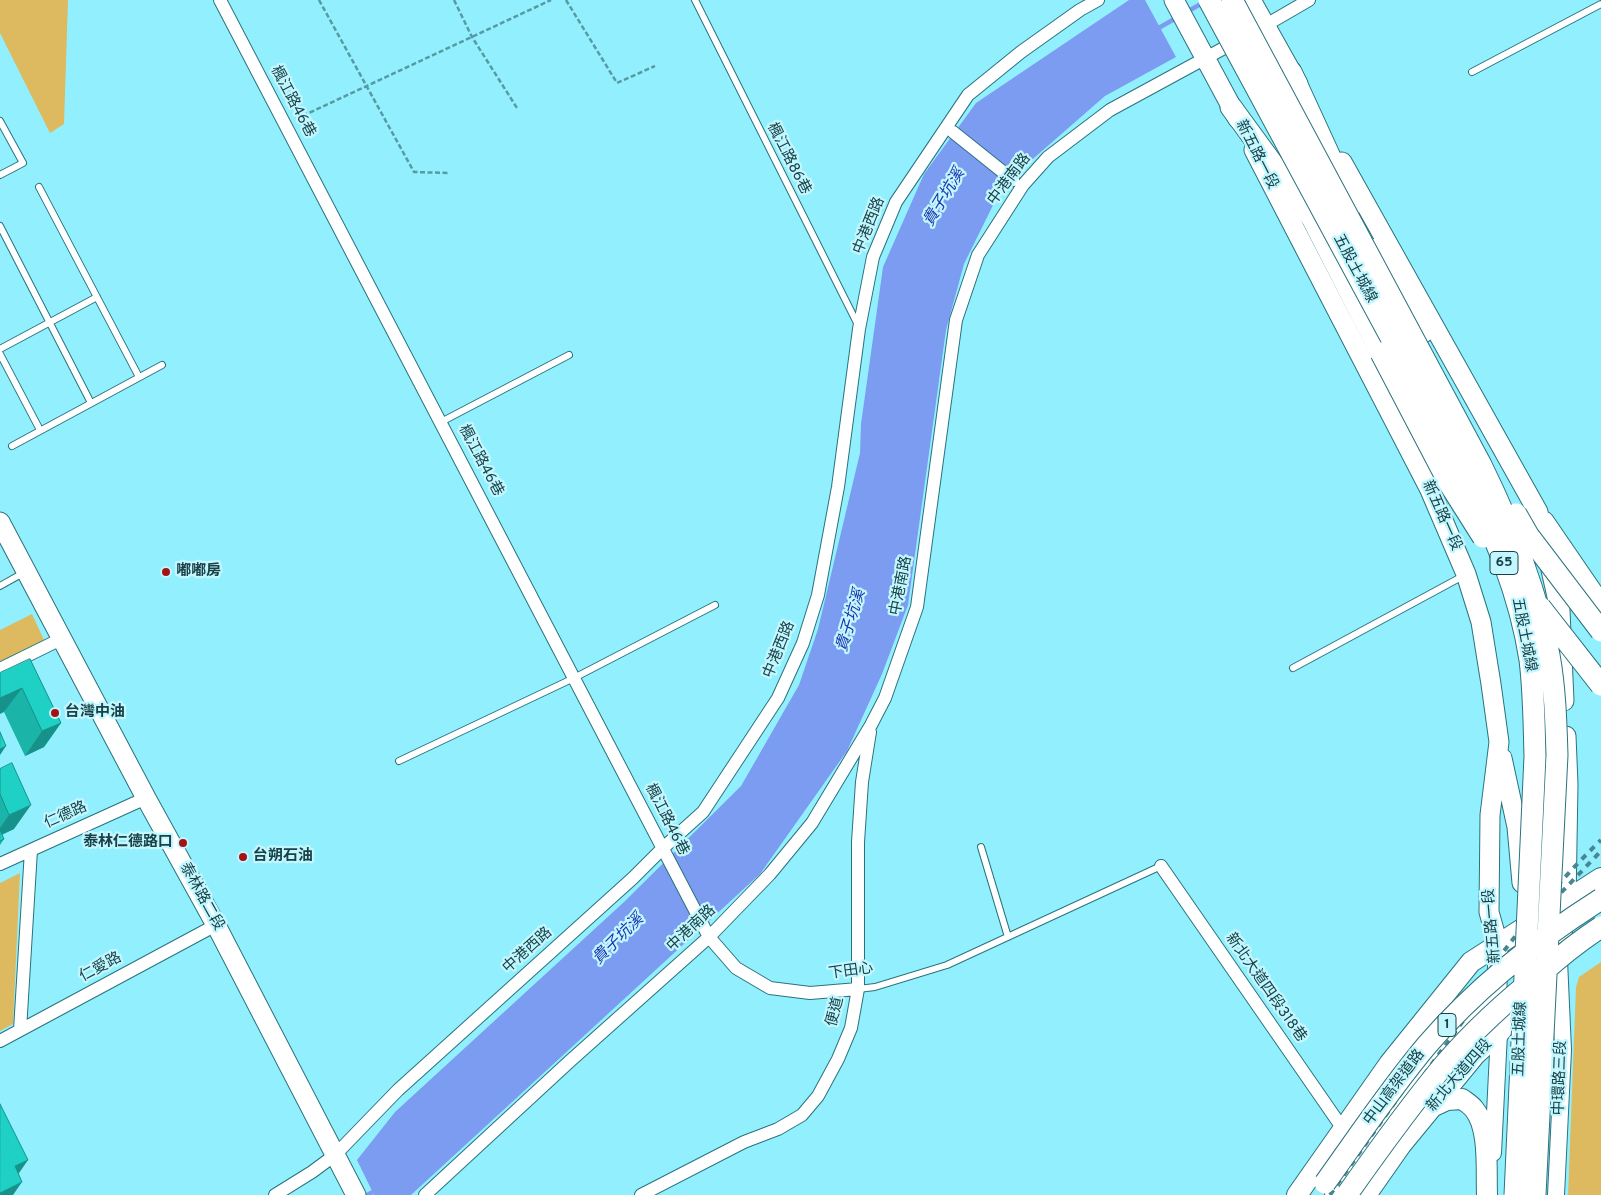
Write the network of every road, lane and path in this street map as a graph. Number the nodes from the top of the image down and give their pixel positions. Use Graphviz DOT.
graph roads {
  1 [pos="220,0"];
  2 [pos="319,0"];
  3 [pos="454,0"];
  4 [pos="551,0"];
  5 [pos="566,0"];
  6 [pos="695,0"];
  7 [pos="1098,0"];
  8 [pos="1174,0"];
  9 [pos="1208,0"];
  10 [pos="1232,0"];
  11 [pos="1309,0"];
  12 [pos="1601,4"];
  13 [pos="1258,13"];
  14 [pos="472,37"];
  15 [pos="1202,52"];
  16 [pos="655,66"];
  17 [pos="1291,72"];
  18 [pos="1472,72"];
  19 [pos="366,86"];
  20 [pos="1231,107"];
  21 [pos="517,108"];
  22 [pos="0,121"];
  23 [pos="285,124"];
  24 [pos="949,129"];
  25 [pos="448,173"];
  26 [pos="0,176"];
  27 [pos="1018,182"];
  28 [pos="39,187"];
  29 [pos="0,226"];
  30 [pos="96,297"];
  31 [pos="49,322"];
  32 [pos="859,329"];
  33 [pos="0,349"];
  34 [pos="0,354"];
  35 [pos="569,356"];
  36 [pos="162,365"];
  37 [pos="138,377"];
  38 [pos="91,403"];
  39 [pos="441,422"];
  40 [pos="40,430"];
  41 [pos="12,446"];
  42 [pos="1538,512"];
  43 [pos="0,522"];
  44 [pos="26,572"];
  45 [pos="1466,574"];
  46 [pos="0,586"];
  47 [pos="1601,604"];
  48 [pos="715,605"];
  49 [pos="1601,631"];
  50 [pos="61,639"];
  51 [pos="1293,668"];
  52 [pos="0,669"];
  53 [pos="574,678"];
  54 [pos="1601,684"];
  55 [pos="871,725"];
  56 [pos="1499,742"];
  57 [pos="399,761"];
  58 [pos="146,798"];
  59 [pos="981,847"];
  60 [pos="31,850"];
  61 [pos="665,852"];
  62 [pos="0,864"];
  63 [pos="1161,866"];
  64 [pos="1601,878"];
  65 [pos="1601,899"];
  66 [pos="1566,901"];
  67 [pos="216,925"];
  68 [pos="1526,927"];
  69 [pos="1601,927"];
  70 [pos="707,933"];
  71 [pos="1008,937"];
  72 [pos="1601,938"];
  73 [pos="1498,944"];
  74 [pos="1559,960"];
  75 [pos="858,989"];
  76 [pos="1496,998"];
  77 [pos="20,1030"];
  78 [pos="1499,1033"];
  79 [pos="0,1040"];
  80 [pos="1434,1106"];
  81 [pos="1343,1128"];
  82 [pos="338,1161"];
  83 [pos="1338,1193"];
  84 [pos="275,1195"];
  85 [pos="356,1195"];
  86 [pos="425,1195"];
  87 [pos="641,1195"];
  88 [pos="1297,1195"];
  89 [pos="1486,1195"];
  90 [pos="1491,1195"];
  91 [pos="1515,1195"];
  92 [pos="1535,1195"];
  93 [pos="1556,1195"];
  1 -- 23 [label="street, 楓江路46巷"];
  2 -- 19 [label="path"];
  3 -- 14 [label="path"];
  4 -- 14 [label="path"];
  5 -- 16 [label="path"];
  6 -- 32 [label="lane, 楓江路86巷"];
  7 -- 24 [label="street, 中港西路"];
  8 -- 15 [label="main road, 新五路一段"];
  9 -- 91 [label="highway, 五股土城線 / 65, bridge"];
  10 -- 92 [label="highway, 五股土城線 / 65, bridge"];
  11 -- 13 [label="street, 中港南路"];
  12 -- 18 [label="lane"];
  13 -- 15 [label="street, 中港南路"];
  13 -- 17 [label="main road"];
  14 -- 19 [label="path"];
  14 -- 21 [label="path"];
  15 -- 20 [label="main road, 新五路一段"];
  15 -- 27 [label="street, 中港南路"];
  17 -- 42 [label="main road"];
  17 -- 49 [label="highway, bridge"];
  19 -- 23 [label="path"];
  19 -- 25 [label="path"];
  20 -- 45 [label="main road, 新五路一段"];
  20 -- 54 [label="highway, bridge"];
  22 -- 26 [label="lane"];
  23 -- 39 [label="street, 楓江路46巷"];
  24 -- 27 [label="street"];
  24 -- 32 [label="street, 中港西路"];
  27 -- 55 [label="street, 中港南路"];
  28 -- 30 [label="lane"];
  29 -- 31 [label="lane"];
  30 -- 31 [label="lane"];
  30 -- 37 [label="lane"];
  31 -- 33 [label="lane"];
  31 -- 38 [label="lane"];
  32 -- 61 [label="street, 中港西路"];
  34 -- 40 [label="lane"];
  35 -- 39 [label="lane"];
  36 -- 37 [label="lane"];
  37 -- 38 [label="lane"];
  38 -- 40 [label="lane"];
  39 -- 53 [label="street, 楓江路46巷"];
  40 -- 41 [label="lane"];
  42 -- 47 [label="main road"];
  42 -- 66 [label="main road"];
  43 -- 44 [label="main road, 泰林路二段"];
  44 -- 46 [label="lane"];
  44 -- 50 [label="main road, 泰林路二段"];
  45 -- 51 [label="lane"];
  45 -- 56 [label="main road, 新五路一段"];
  48 -- 53 [label="lane"];
  50 -- 52 [label="street"];
  50 -- 58 [label="main road, 泰林路二段"];
  53 -- 57 [label="lane"];
  53 -- 61 [label="street, 楓江路46巷"];
  55 -- 70 [label="street, 中港南路"];
  55 -- 75 [label="street, 便道"];
  56 -- 68 [label="main road"];
  56 -- 73 [label="main road, 新五路一段"];
  58 -- 60 [label="street, 仁德路"];
  58 -- 67 [label="main road, 泰林路二段"];
  59 -- 71 [label="lane"];
  60 -- 62 [label="street, 仁德路"];
  60 -- 77 [label="street"];
  61 -- 70 [label="street, 楓江路46巷"];
  61 -- 82 [label="street, 中港西路"];
  63 -- 71 [label="lane, 下田心"];
  63 -- 81 [label="street, 新北大道四段318巷"];
  64 -- 66 [label="main road, 1"];
  65 -- 83 [label="highway, 中山高架道路 / 1, bridge"];
  66 -- 68 [label="main road, 1"];
  66 -- 74 [label="main road"];
  67 -- 77 [label="street, 仁愛路"];
  67 -- 82 [label="main road, 泰林路二段"];
  68 -- 73 [label="main road, 1"];
  68 -- 74 [label="main road"];
  68 -- 76 [label="main road, 新北大道四段 / 1"];
  69 -- 83 [label="highway, 中山高架道路 / 1, bridge"];
  70 -- 75 [label="street, 下田心"];
  70 -- 86 [label="street, 中港南路"];
  71 -- 75 [label="lane, 下田心"];
  72 -- 74 [label="main road, 新北大道四段 / 1"];
  73 -- 76 [label="main road, 新五路一段"];
  73 -- 81 [label="main road, 1"];
  74 -- 76 [label="main road, 新北大道四段 / 1"];
  74 -- 78 [label="main road, 新北大道四段 / 1"];
  74 -- 93 [label="street, 中環路三段"];
  75 -- 87 [label="street, 便道"];
  76 -- 78 [label="main road, 新五路一段"];
  76 -- 83 [label="main road, 新北大道四段 / 1"];
  77 -- 79 [label="street, 仁愛路"];
  78 -- 80 [label="main road, 新北大道四段 / 1"];
  78 -- 90 [label="street"];
  80 -- 83 [label="main road, 新北大道四段 / 1"];
  80 -- 89 [label="main road"];
  81 -- 88 [label="main road, 1"];
  82 -- 84 [label="street, 中港西路"];
  82 -- 85 [label="main road, 泰林路二段"];
}
